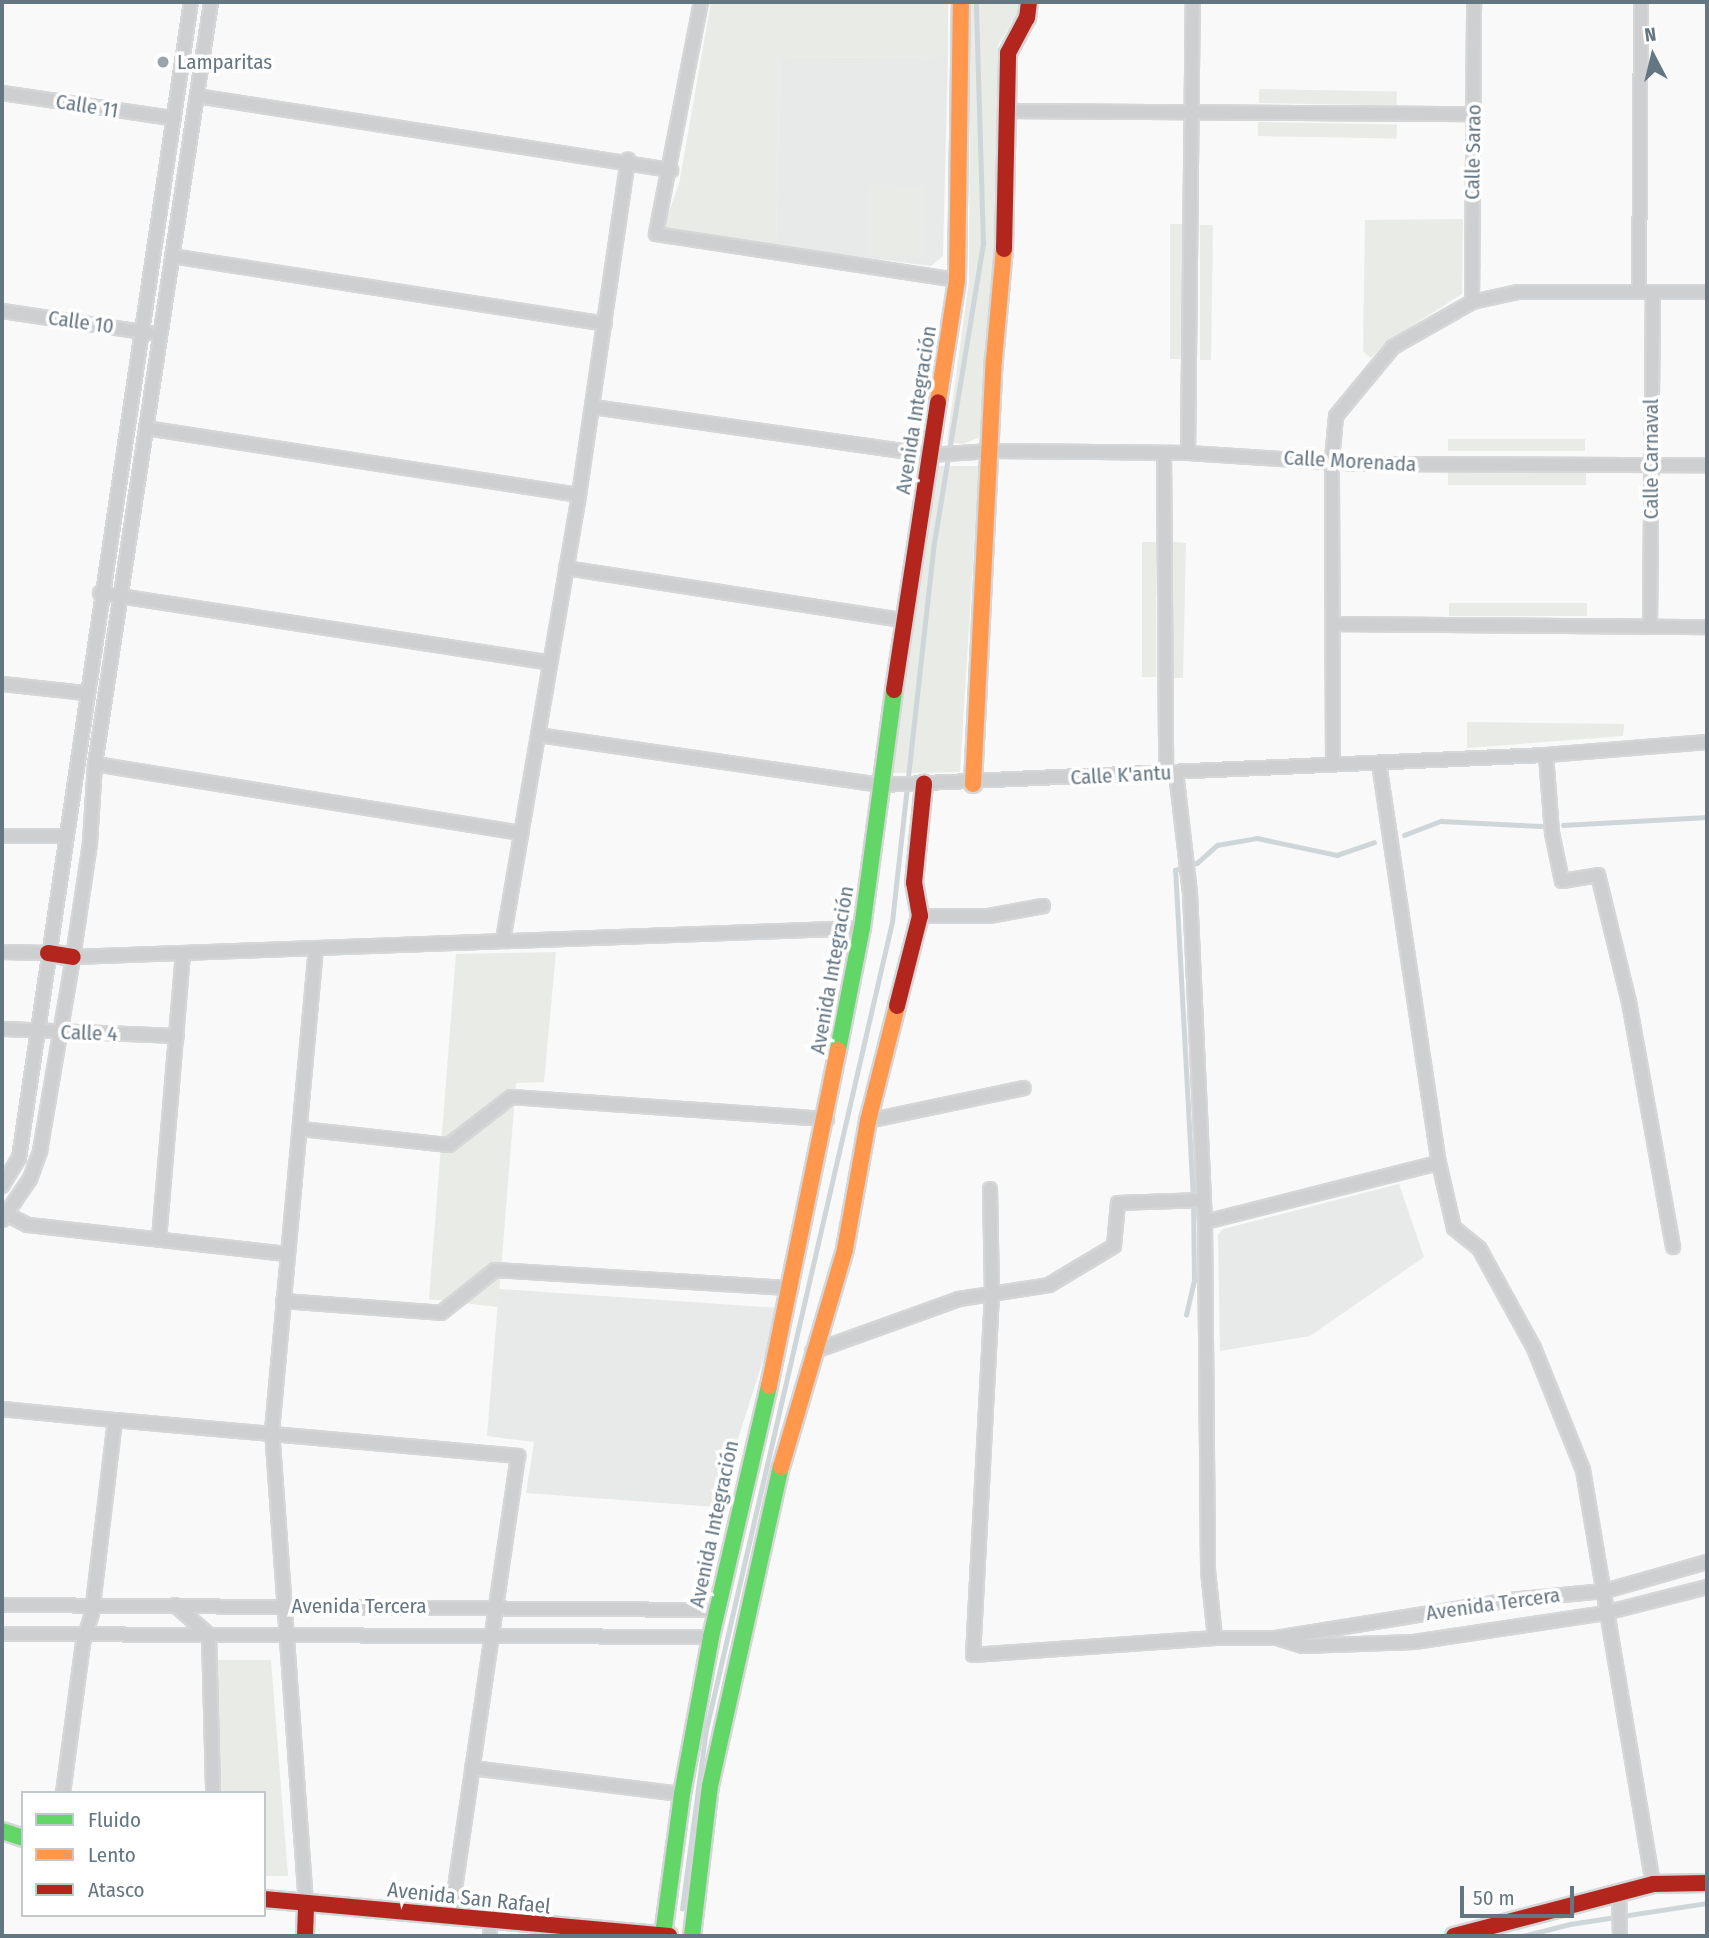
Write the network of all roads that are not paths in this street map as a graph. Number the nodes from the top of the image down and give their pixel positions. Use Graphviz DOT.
graph roads {
  1 [pos="191,2"];
  2 [pos="211,2"];
  3 [pos="701,2"];
  4 [pos="961,2"];
  5 [pos="1029,2"];
  6 [pos="1193,2"];
  7 [pos="1474,2"];
  8 [pos="1641,2"];
  9 [pos="2,93"];
  10 [pos="197,96"];
  11 [pos="1007,111"];
  12 [pos="1192,112"];
  13 [pos="1473,114"];
  14 [pos="172,118"];
  15 [pos="628,160"];
  16 [pos="671,170"];
  17 [pos="172,256"];
  18 [pos="957,280"];
  19 [pos="1646,292"];
  20 [pos="1707,292"];
  21 [pos="1472,302"];
  22 [pos="2,311"];
  23 [pos="606,324"];
  24 [pos="142,331"];
  25 [pos="160,334"];
  26 [pos="593,407"];
  27 [pos="146,428"];
  28 [pos="992,451"];
  29 [pos="1164,453"];
  30 [pos="1188,453"];
  31 [pos="929,455"];
  32 [pos="1332,460"];
  33 [pos="1651,464"];
  34 [pos="1707,465"];
  35 [pos="579,495"];
  36 [pos="566,568"];
  37 [pos="100,593"];
  38 [pos="119,596"];
  39 [pos="903,620"];
  40 [pos="1333,624"];
  41 [pos="1650,626"];
  42 [pos="1707,627"];
  43 [pos="550,663"];
  44 [pos="2,684"];
  45 [pos="85,693"];
  46 [pos="538,735"];
  47 [pos="1707,742"];
  48 [pos="1546,755"];
  49 [pos="1379,763"];
  50 [pos="95,764"];
  51 [pos="1334,764"];
  52 [pos="1171,772"];
  53 [pos="913,784"];
  54 [pos="974,784"];
  55 [pos="882,785"];
  56 [pos="521,833"];
  57 [pos="2,836"];
  58 [pos="64,836"];
  59 [pos="1043,906"];
  60 [pos="920,916"];
  61 [pos="862,928"];
  62 [pos="503,940"];
  63 [pos="316,951"];
  64 [pos="2,952"];
  65 [pos="48,953"];
  66 [pos="183,956"];
  67 [pos="73,957"];
  68 [pos="2,1029"];
  69 [pos="38,1031"];
  70 [pos="59,1031"];
  71 [pos="177,1036"];
  72 [pos="1024,1088"];
  73 [pos="827,1119"];
  74 [pos="868,1121"];
  75 [pos="301,1129"];
  76 [pos="1439,1163"];
  77 [pos="2,1186"];
  78 [pos="990,1189"];
  79 [pos="1203,1200"];
  80 [pos="3,1216"];
  81 [pos="1205,1222"];
  82 [pos="159,1239"];
  83 [pos="1674,1247"];
  84 [pos="287,1254"];
  85 [pos="791,1288"];
  86 [pos="992,1294"];
  87 [pos="283,1301"];
  88 [pos="812,1352"];
  89 [pos="2,1409"];
  90 [pos="115,1420"];
  91 [pos="272,1431"];
  92 [pos="1707,1562"];
  93 [pos="1707,1587"];
  94 [pos="1605,1591"];
  95 [pos="2,1605"];
  96 [pos="93,1605"];
  97 [pos="175,1605"];
  98 [pos="285,1605"];
  99 [pos="494,1607"];
  100 [pos="717,1610"];
  101 [pos="1605,1613"];
  102 [pos="2,1634"];
  103 [pos="85,1634"];
  104 [pos="209,1635"];
  105 [pos="287,1636"];
  106 [pos="491,1637"];
  107 [pos="711,1637"];
  108 [pos="1215,1638"];
  109 [pos="1276,1638"];
  110 [pos="472,1768"];
  111 [pos="63,1791"];
  112 [pos="214,1791"];
  113 [pos="681,1794"];
  114 [pos="2,1831"];
  115 [pos="21,1837"];
  116 [pos="1707,1883"];
  117 [pos="1653,1884"];
  118 [pos="1619,1892"];
  119 [pos="266,1899"];
  120 [pos="306,1904"];
  121 [pos="451,1916"];
  122 [pos="490,1929"];
  123 [pos="305,1936"];
  124 [pos="657,1936"];
  125 [pos="692,1936"];
  126 [pos="1454,1936"];
  127 [pos="1620,1936"];
  1 -- 14 [label="street"];
  2 -- 10 [label="street"];
  3 -- 16 [label="street"];
  4 -- 18 [label="street, Avenida Integración"];
  5 -- 11 [label="street"];
  6 -- 12 [label="street"];
  7 -- 13 [label="street, Calle Sarao"];
  8 -- 19 [label="street, Calle Carnaval"];
  9 -- 14 [label="street, Calle 11"];
  10 -- 15 [label="street"];
  10 -- 17 [label="street"];
  11 -- 12 [label="street"];
  11 -- 28 [label="street"];
  12 -- 13 [label="street"];
  12 -- 30 [label="street"];
  13 -- 21 [label="street, Calle Sarao"];
  14 -- 24 [label="street"];
  15 -- 16 [label="street"];
  15 -- 23 [label="street"];
  16 -- 18 [label="street"];
  17 -- 23 [label="street"];
  17 -- 25 [label="street"];
  18 -- 31 [label="street, Avenida Integración"];
  19 -- 20 [label="street"];
  19 -- 21 [label="street"];
  19 -- 33 [label="street, Calle Carnaval"];
  21 -- 32 [label="street"];
  22 -- 24 [label="street, Calle 10"];
  23 -- 26 [label="street"];
  24 -- 25 [label="street, Calle 10"];
  24 -- 37 [label="street"];
  25 -- 27 [label="street"];
  26 -- 31 [label="street, Calle Morenada"];
  26 -- 35 [label="street"];
  27 -- 35 [label="street"];
  27 -- 38 [label="street"];
  28 -- 29 [label="street, Calle Morenada"];
  28 -- 31 [label="street, Calle Morenada"];
  28 -- 54 [label="street"];
  29 -- 30 [label="street, Calle Morenada"];
  29 -- 52 [label="street"];
  30 -- 32 [label="street, Calle Morenada"];
  31 -- 39 [label="street, Avenida Integración"];
  32 -- 33 [label="street, Calle Morenada"];
  32 -- 40 [label="street"];
  33 -- 34 [label="street, Calle Morenada"];
  33 -- 41 [label="street, Calle Carnaval"];
  35 -- 36 [label="street"];
  36 -- 39 [label="street"];
  36 -- 43 [label="street"];
  37 -- 38 [label="street"];
  37 -- 45 [label="street"];
  38 -- 43 [label="street"];
  38 -- 50 [label="street"];
  39 -- 55 [label="street, Avenida Integración"];
  40 -- 41 [label="street"];
  40 -- 51 [label="street"];
  41 -- 42 [label="street"];
  43 -- 46 [label="street"];
  44 -- 45 [label="street"];
  45 -- 58 [label="street"];
  46 -- 55 [label="street, Calle K'antu"];
  46 -- 56 [label="street"];
  47 -- 48 [label="street, Calle K'antu"];
  48 -- 49 [label="street, Calle K'antu"];
  48 -- 83 [label="street"];
  49 -- 51 [label="street, Calle K'antu"];
  49 -- 76 [label="street"];
  50 -- 56 [label="street"];
  50 -- 67 [label="street"];
  51 -- 52 [label="street, Calle K'antu"];
  52 -- 54 [label="street, Calle K'antu"];
  52 -- 79 [label="street"];
  53 -- 54 [label="street, Calle K'antu"];
  53 -- 55 [label="street, Calle K'antu"];
  53 -- 60 [label="street"];
  55 -- 61 [label="street, Avenida Integración"];
  56 -- 62 [label="street"];
  57 -- 58 [label="street"];
  58 -- 65 [label="street"];
  59 -- 60 [label="street"];
  60 -- 74 [label="street"];
  61 -- 62 [label="street"];
  61 -- 73 [label="street, Avenida Integración"];
  62 -- 63 [label="street"];
  63 -- 66 [label="street"];
  63 -- 75 [label="street"];
  64 -- 65 [label="street"];
  65 -- 67 [label="street"];
  65 -- 69 [label="street"];
  66 -- 67 [label="street"];
  66 -- 71 [label="street"];
  67 -- 70 [label="street"];
  68 -- 69 [label="street, Calle 4"];
  69 -- 70 [label="street, Calle 4"];
  69 -- 77 [label="street"];
  70 -- 71 [label="street, Calle 4"];
  70 -- 80 [label="street"];
  71 -- 82 [label="street"];
  72 -- 74 [label="street"];
  73 -- 75 [label="street"];
  73 -- 85 [label="street, Avenida Integración"];
  74 -- 88 [label="street"];
  75 -- 84 [label="street"];
  76 -- 81 [label="street"];
  76 -- 94 [label="street"];
  78 -- 86 [label="street"];
  79 -- 81 [label="street"];
  79 -- 86 [label="street"];
  80 -- 82 [label="street"];
  81 -- 108 [label="street"];
  82 -- 84 [label="street"];
  84 -- 87 [label="street"];
  85 -- 87 [label="street"];
  85 -- 100 [label="street, Avenida Integración"];
  86 -- 88 [label="street"];
  86 -- 108 [label="street, Avenida Tercera"];
  87 -- 91 [label="street"];
  88 -- 125 [label="street"];
  89 -- 90 [label="street"];
  90 -- 91 [label="street"];
  90 -- 96 [label="street"];
  91 -- 98 [label="street"];
  91 -- 99 [label="street"];
  92 -- 94 [label="street, Avenida Tercera"];
  93 -- 101 [label="street, Avenida Tercera"];
  94 -- 101 [label="street"];
  94 -- 109 [label="street, Avenida Tercera"];
  95 -- 96 [label="street, Avenida Tercera"];
  96 -- 97 [label="street, Avenida Tercera"];
  96 -- 103 [label="street"];
  97 -- 98 [label="street, Avenida Tercera"];
  97 -- 104 [label="street"];
  98 -- 99 [label="street, Avenida Tercera"];
  98 -- 105 [label="street"];
  99 -- 100 [label="street, Avenida Tercera"];
  99 -- 106 [label="street"];
  100 -- 107 [label="street, Avenida Integración"];
  101 -- 109 [label="street, Avenida Tercera"];
  101 -- 117 [label="street"];
  102 -- 103 [label="street, Avenida Tercera"];
  103 -- 104 [label="street, Avenida Tercera"];
  103 -- 111 [label="street"];
  104 -- 105 [label="street, Avenida Tercera"];
  104 -- 112 [label="street"];
  105 -- 106 [label="street, Avenida Tercera"];
  105 -- 120 [label="street"];
  106 -- 107 [label="street, Avenida Tercera"];
  106 -- 110 [label="street"];
  107 -- 113 [label="street, Avenida Integración"];
  108 -- 109 [label="street, Avenida Tercera"];
  110 -- 113 [label="street"];
  110 -- 121 [label="street"];
  113 -- 124 [label="street, Avenida Integración"];
  114 -- 115 [label="street"];
  116 -- 117 [label="street"];
  117 -- 118 [label="street"];
  118 -- 126 [label="street"];
  118 -- 127 [label="street"];
  119 -- 120 [label="street, Avenida San Rafael"];
  120 -- 121 [label="street, Avenida San Rafael"];
  120 -- 123 [label="street"];
  121 -- 122 [label="street, Avenida San Rafael"];
  122 -- 124 [label="street, Avenida San Rafael"];
}
